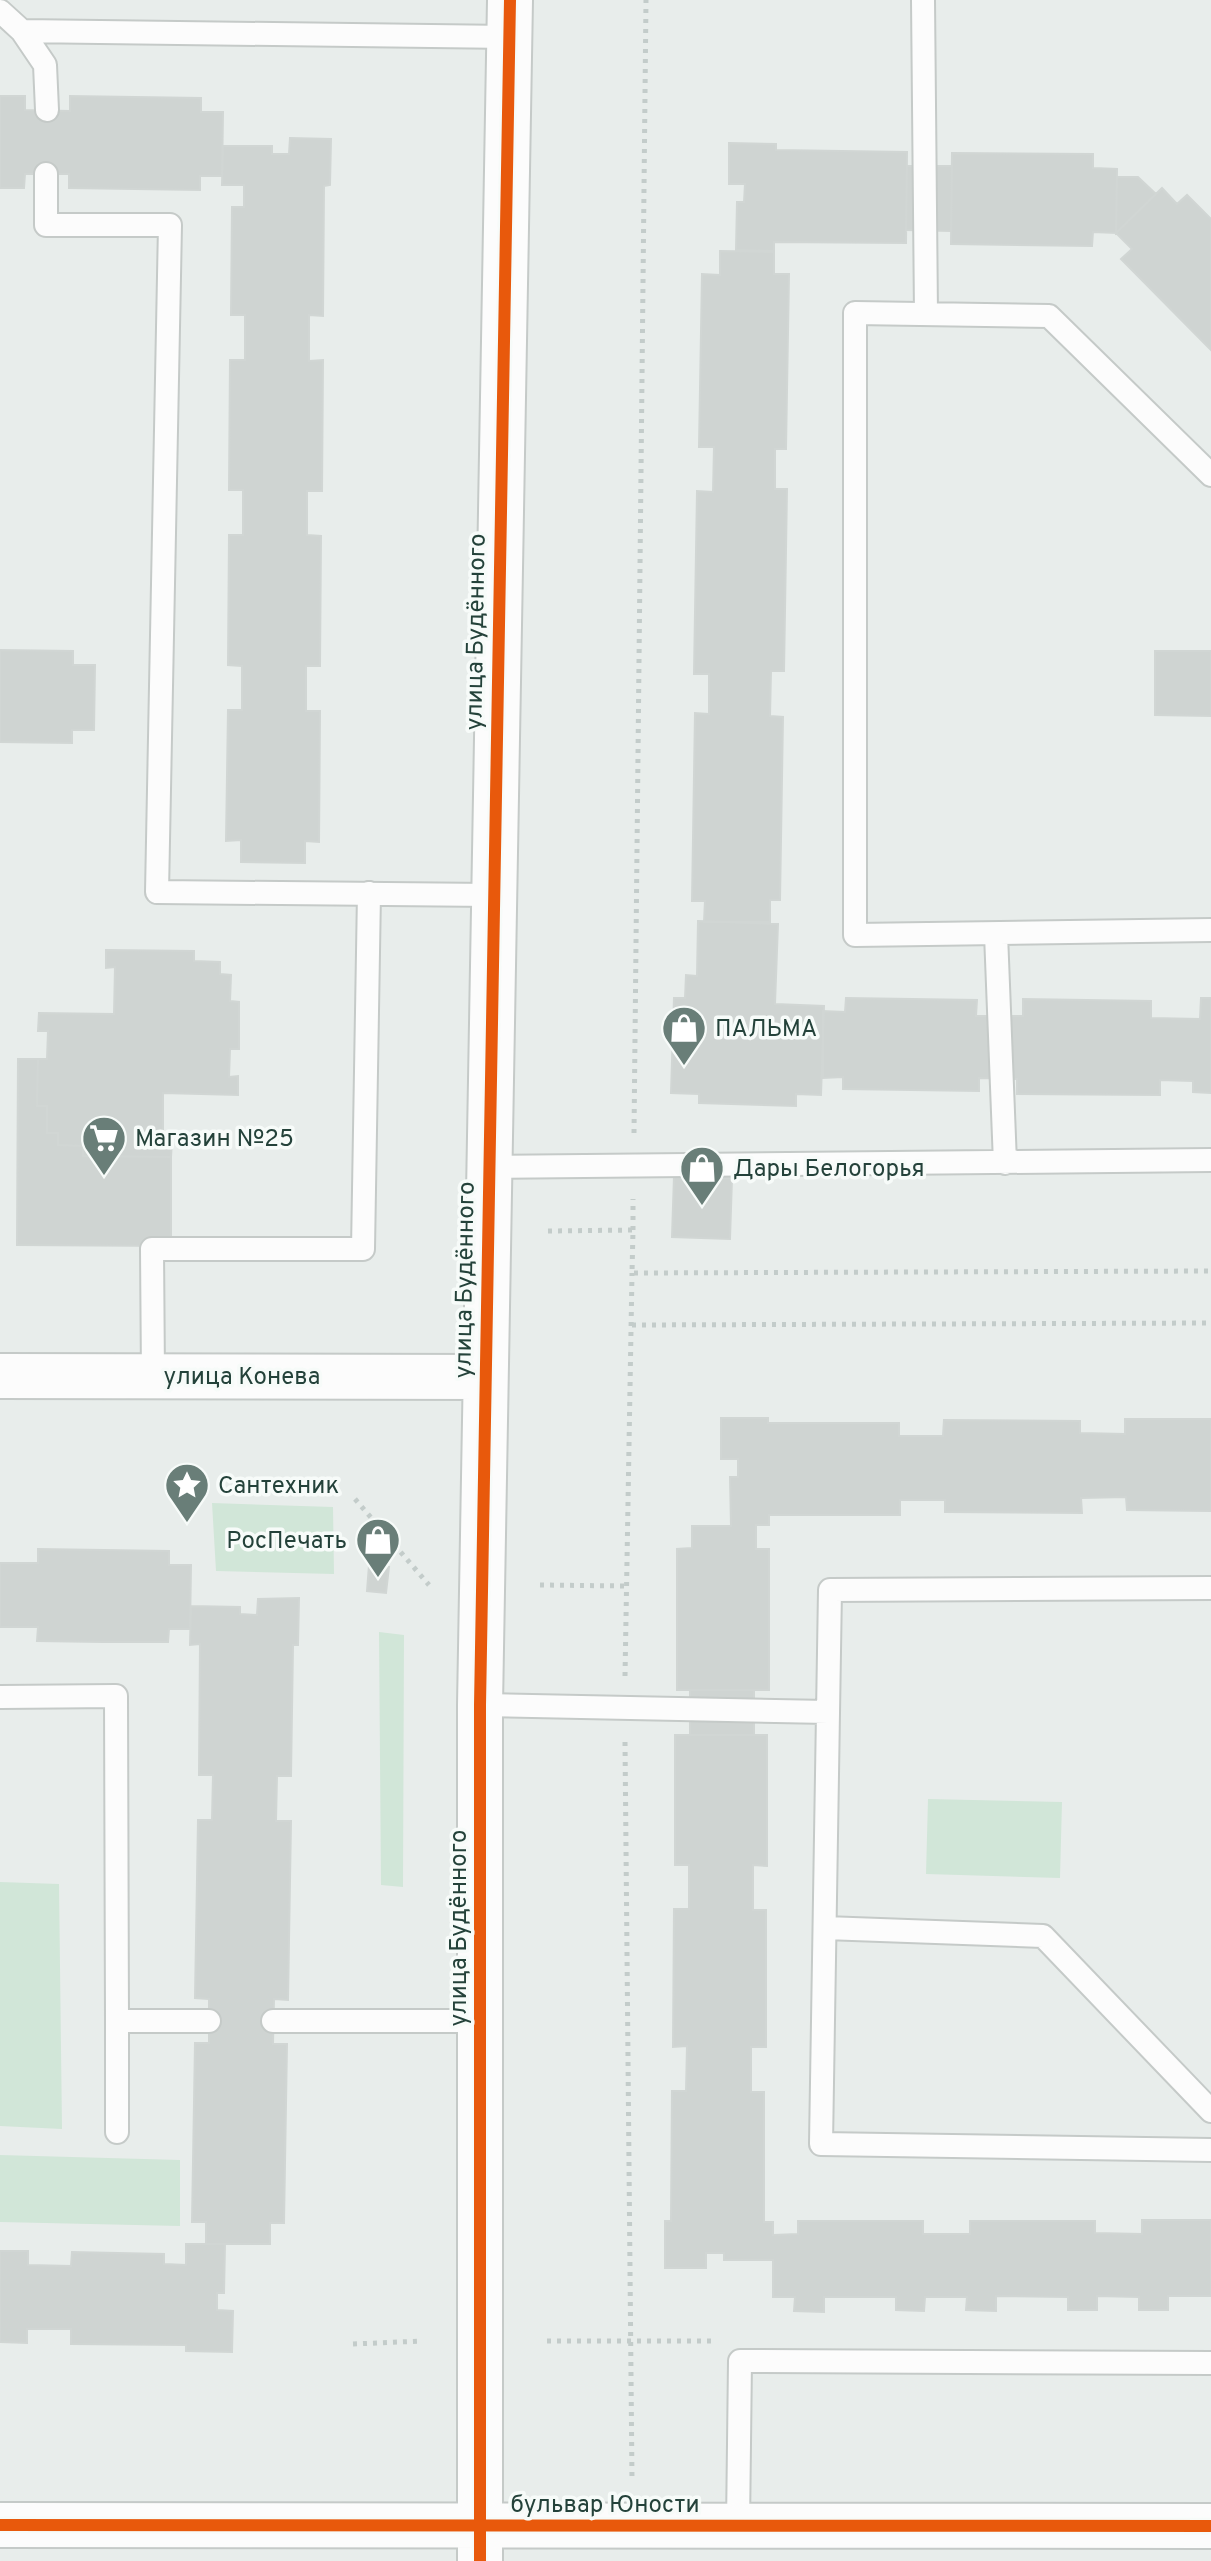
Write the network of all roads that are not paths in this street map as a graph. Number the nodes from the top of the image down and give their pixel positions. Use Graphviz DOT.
graph roads {
  1 [pos="923,0"];
  2 [pos="0,11"];
  3 [pos="510,18"];
  4 [pos="22,31"];
  5 [pos="47,110"];
  6 [pos="46,174"];
  7 [pos="926,314"];
  8 [pos="1211,475"];
  9 [pos="369,893"];
  10 [pos="492,895"];
  11 [pos="1211,930"];
  12 [pos="996,934"];
  13 [pos="1211,1160"];
  14 [pos="1005,1163"];
  15 [pos="488,1167"];
  16 [pos="0,1376"];
  17 [pos="153,1376"];
  18 [pos="485,1377"];
  19 [pos="1211,1588"];
  20 [pos="0,1697"];
  21 [pos="480,1705"];
  22 [pos="828,1712"];
  23 [pos="825,1928"];
  24 [pos="117,2021"];
  25 [pos="209,2021"];
  26 [pos="273,2021"];
  27 [pos="481,2021"];
  28 [pos="1211,2111"];
  29 [pos="117,2132"];
  30 [pos="1211,2150"];
  31 [pos="1211,2363"];
  32 [pos="0,2525"];
  33 [pos="738,2526"];
  34 [pos="1211,2526"];
  35 [pos="480,2544"];
  1 -- 7 [label="lane"];
  2 -- 4 [label="lane"];
  3 -- 4 [label="lane"];
  3 -- 10 [label="street, улица Будённого"];
  4 -- 5 [label="lane"];
  6 -- 9 [label="lane"];
  7 -- 8 [label="lane"];
  7 -- 12 [label="lane"];
  9 -- 10 [label="lane"];
  9 -- 17 [label="lane"];
  10 -- 15 [label="street, улица Будённого"];
  11 -- 12 [label="lane"];
  12 -- 14 [label="lane"];
  13 -- 14 [label="lane"];
  14 -- 15 [label="lane"];
  15 -- 18 [label="street, улица Будённого"];
  16 -- 17 [label="street, улица Конева"];
  17 -- 18 [label="street, улица Конева"];
  18 -- 21 [label="street, улица Будённого"];
  19 -- 22 [label="lane"];
  20 -- 24 [label="lane"];
  21 -- 22 [label="lane"];
  21 -- 27 [label="street, улица Будённого"];
  22 -- 23 [label="lane"];
  23 -- 28 [label="lane"];
  23 -- 30 [label="lane"];
  24 -- 25 [label="lane"];
  24 -- 29 [label="lane"];
  26 -- 27 [label="lane"];
  27 -- 35 [label="street, улица Будённого"];
  31 -- 33 [label="lane"];
  32 -- 35 [label="street, бульвар Юности"];
  33 -- 34 [label="street, бульвар Юности"];
  33 -- 35 [label="street, бульвар Юности"];
}
